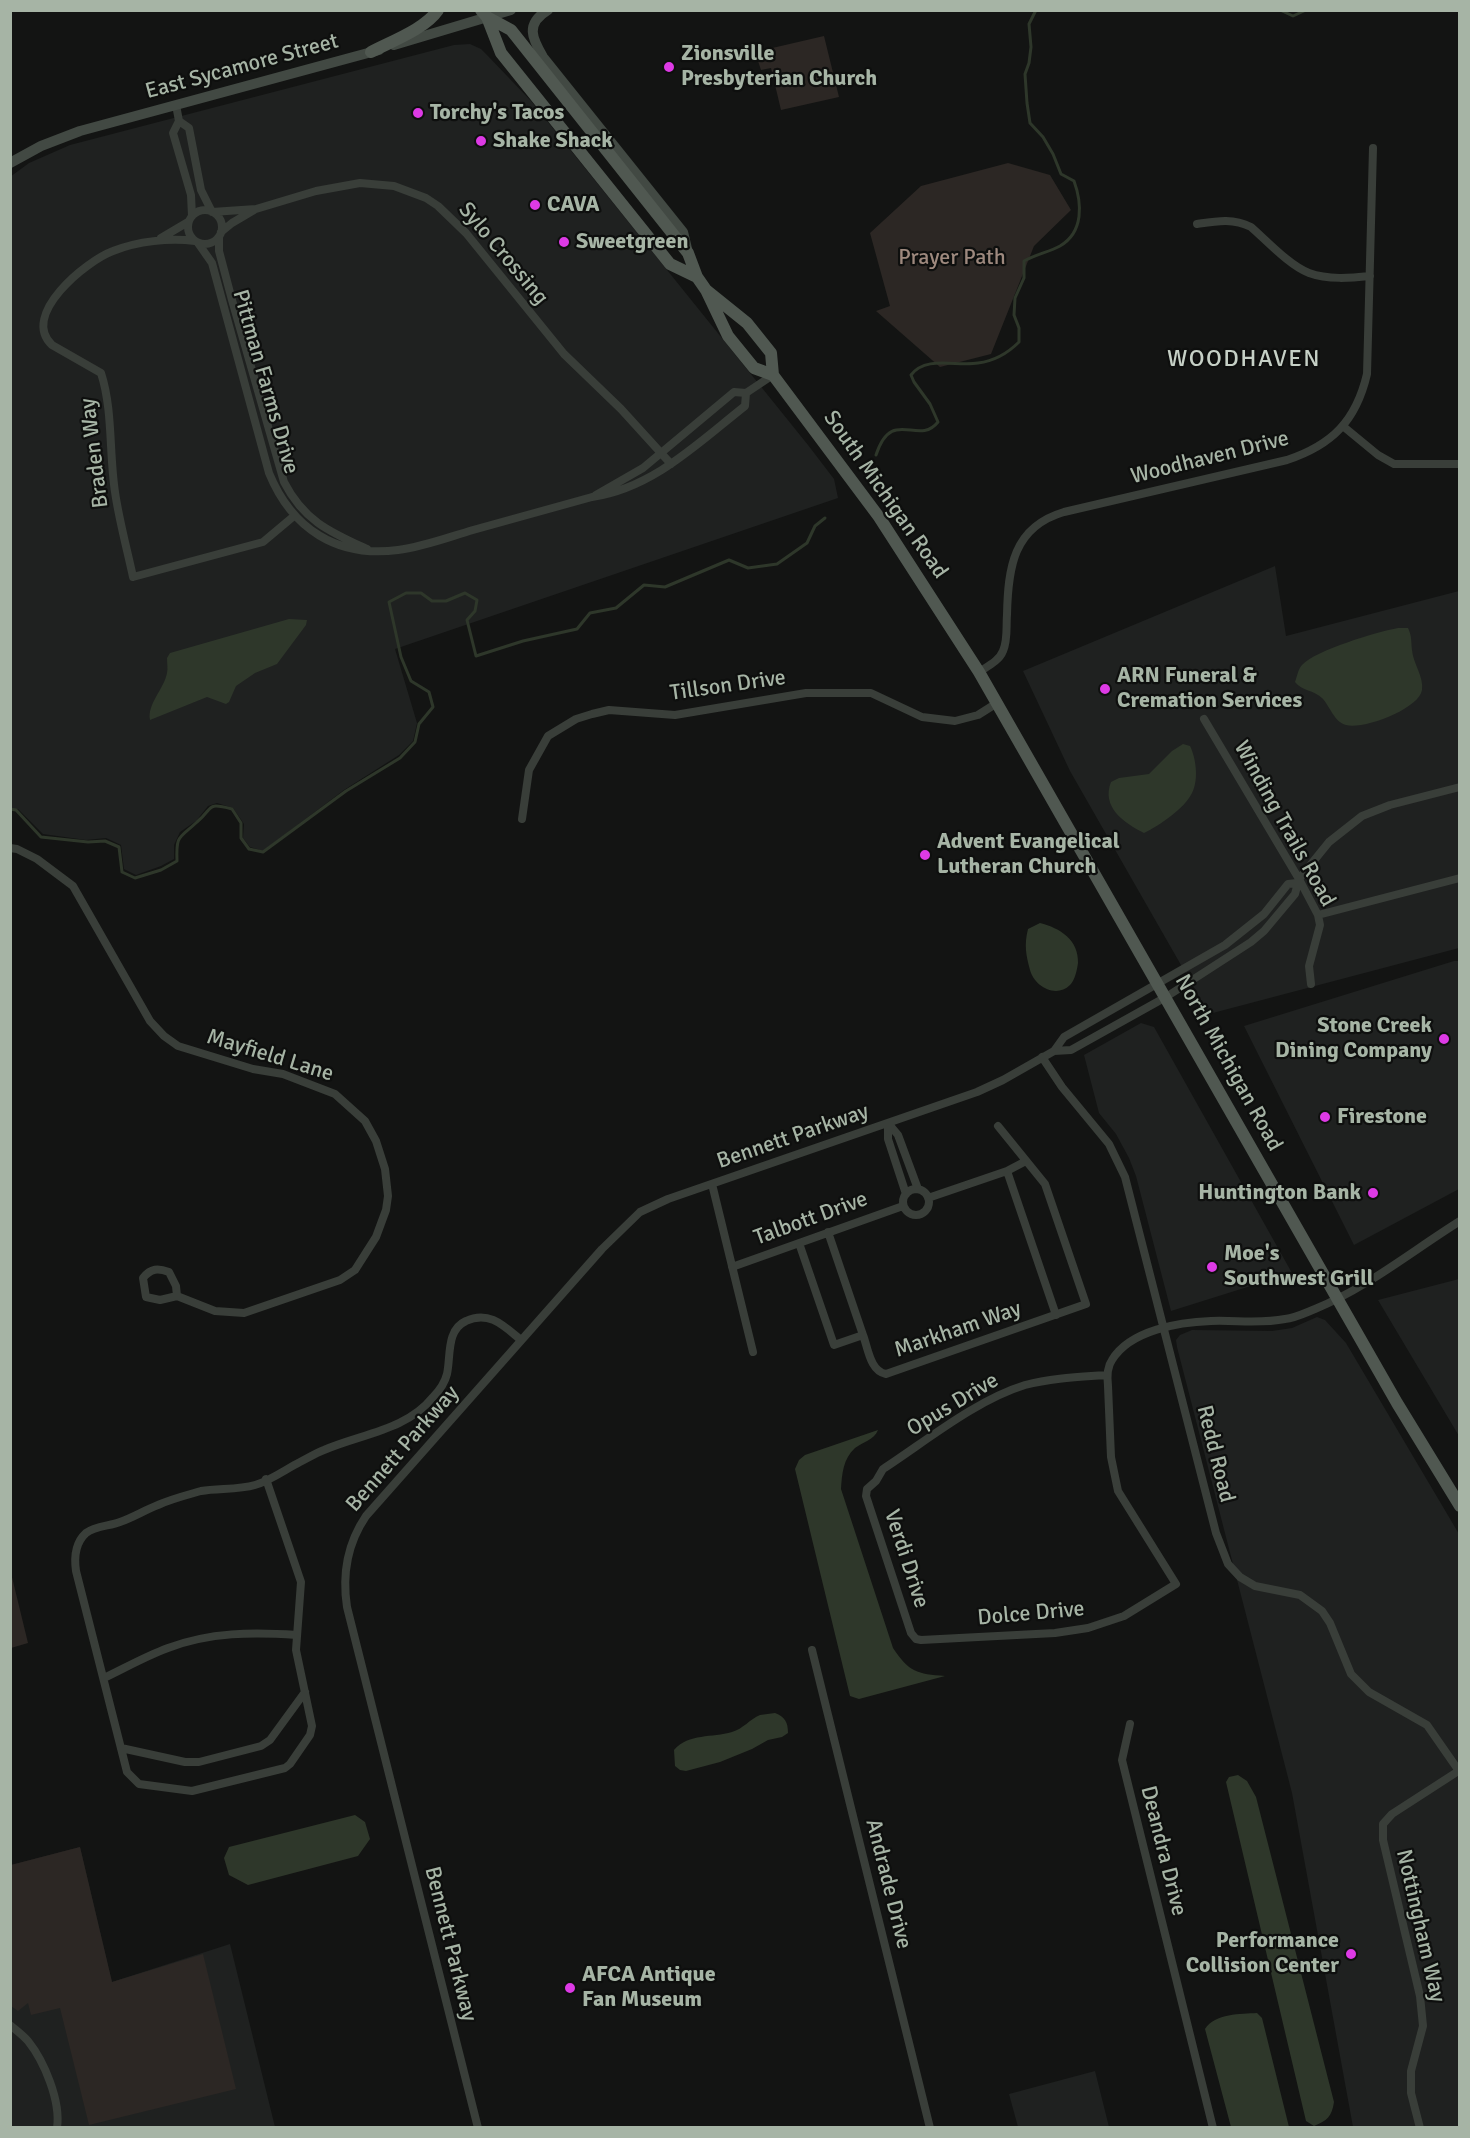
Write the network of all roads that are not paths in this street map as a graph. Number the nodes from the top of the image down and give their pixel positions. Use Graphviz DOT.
graph roads {
  1 [pos="438,10"];
  2 [pos="511,10"];
  3 [pos="548,10"];
  4 [pos="484,14"];
  5 [pos="372,52"];
  6 [pos="176,105"];
  7 [pos="179,120"];
  8 [pos="1373,148"];
  9 [pos="10,163"];
  10 [pos="256,209"];
  11 [pos="212,212"];
  12 [pos="190,219"];
  13 [pos="1197,224"];
  14 [pos="220,235"];
  15 [pos="155,242"];
  16 [pos="196,242"];
  17 [pos="688,253"];
  18 [pos="1370,276"];
  19 [pos="696,277"];
  20 [pos="706,290"];
  21 [pos="774,375"];
  22 [pos="746,393"];
  23 [pos="1344,427"];
  24 [pos="661,452"];
  25 [pos="671,464"];
  26 [pos="1460,464"];
  27 [pos="592,497"];
  28 [pos="294,516"];
  29 [pos="372,551"];
  30 [pos="960,641"];
  31 [pos="979,672"];
  32 [pos="998,703"];
  33 [pos="1204,719"];
  34 [pos="1460,787"];
  35 [pos="522,819"];
  36 [pos="10,848"];
  37 [pos="1460,878"];
  38 [pos="1298,881"];
  39 [pos="1318,915"];
  40 [pos="1159,983"];
  41 [pos="1311,984"];
  42 [pos="1166,997"];
  43 [pos="1054,1051"];
  44 [pos="1042,1057"];
  45 [pos="888,1123"];
  46 [pos="998,1126"];
  47 [pos="1026,1161"];
  48 [pos="1007,1171"];
  49 [pos="712,1184"];
  50 [pos="918,1189"];
  51 [pos="906,1194"];
  52 [pos="928,1198"];
  53 [pos="903,1206"];
  54 [pos="1460,1221"];
  55 [pos="828,1232"];
  56 [pos="799,1242"];
  57 [pos="732,1267"];
  58 [pos="177,1296"];
  59 [pos="1337,1298"];
  60 [pos="1056,1315"];
  61 [pos="1164,1329"];
  62 [pos="863,1335"];
  63 [pos="521,1340"];
  64 [pos="753,1352"];
  65 [pos="1107,1375"];
  66 [pos="266,1479"];
  67 [pos="867,1489"];
  68 [pos="1460,1506"];
  69 [pos="297,1635"];
  70 [pos="916,1639"];
  71 [pos="812,1650"];
  72 [pos="104,1678"];
  73 [pos="305,1692"];
  74 [pos="1130,1724"];
  75 [pos="121,1748"];
  76 [pos="1459,1771"];
  77 [pos="10,2025"];
  78 [pos="57,2127"];
  79 [pos="478,2127"];
  80 [pos="930,2127"];
  81 [pos="1213,2127"];
  82 [pos="1420,2127"];
  1 -- 5 [label="main road"];
  2 -- 4 [label="main road, East Sycamore Street"];
  3 -- 17 [label="main road"];
  4 -- 5 [label="main road, East Sycamore Street"];
  4 -- 17 [label="main road, South Michigan Road"];
  4 -- 19 [label="main road"];
  5 -- 6 [label="main road, East Sycamore Street"];
  6 -- 7 [label="street"];
  6 -- 9 [label="main road, East Sycamore Street"];
  7 -- 11 [label="street"];
  7 -- 12 [label="street"];
  8 -- 18 [label="street, Woodhaven Drive"];
  10 -- 11 [label="street"];
  10 -- 14 [label="street"];
  10 -- 24 [label="street, Sylo Crossing"];
  11 -- 12 [label="street"];
  11 -- 14 [label="street"];
  12 -- 15 [label="street, Braden Way"];
  12 -- 16 [label="street"];
  13 -- 18 [label="street"];
  14 -- 16 [label="street"];
  14 -- 29 [label="street, Pittman Farms Drive"];
  15 -- 16 [label="street, Braden Way"];
  15 -- 28 [label="street, Braden Way"];
  16 -- 28 [label="street, Pittman Farms Drive"];
  17 -- 19 [label="main road, South Michigan Road"];
  18 -- 23 [label="street, Woodhaven Drive"];
  19 -- 20 [label="main road, South Michigan Road"];
  20 -- 21 [label="main road, South Michigan Road"];
  20 -- 21 [label="main road, South Michigan Road"];
  21 -- 22 [label="street, Pittman Farms Drive"];
  21 -- 30 [label="main road, South Michigan Road"];
  22 -- 24 [label="street, Pittman Farms Drive"];
  22 -- 25 [label="street, Pittman Farms Drive"];
  23 -- 26 [label="street"];
  23 -- 31 [label="street, Woodhaven Drive"];
  24 -- 25 [label="street, Sylo Crossing"];
  24 -- 27 [label="street, Pittman Farms Drive"];
  25 -- 27 [label="street, Pittman Farms Drive"];
  27 -- 29 [label="street, Pittman Farms Drive"];
  28 -- 29 [label="street, Pittman Farms Drive"];
  30 -- 31 [label="main road, North Michigan Road"];
  31 -- 32 [label="main road, North Michigan Road"];
  32 -- 35 [label="street, Tillson Drive"];
  32 -- 40 [label="main road, North Michigan Road"];
  33 -- 38 [label="street, Winding Trails Road"];
  34 -- 38 [label="street"];
  36 -- 58 [label="street, Mayfield Lane"];
  37 -- 39 [label="street"];
  38 -- 39 [label="street, Winding Trails Road"];
  38 -- 40 [label="street, Bennett Parkway"];
  38 -- 42 [label="street, Bennett Parkway"];
  39 -- 41 [label="street, Winding Trails Road"];
  40 -- 42 [label="main road, North Michigan Road"];
  40 -- 43 [label="street, Bennett Parkway"];
  42 -- 43 [label="street, Bennett Parkway"];
  42 -- 59 [label="main road, North Michigan Road"];
  43 -- 44 [label="street, Bennett Parkway"];
  44 -- 45 [label="street, Bennett Parkway"];
  44 -- 61 [label="street, Redd Road"];
  45 -- 49 [label="street, Bennett Parkway"];
  45 -- 50 [label="street, Bennett Parkway"];
  45 -- 51 [label="street, Bennett Parkway"];
  46 -- 47 [label="street"];
  47 -- 48 [label="street, Talbott Drive"];
  47 -- 60 [label="street, Markham Way"];
  48 -- 52 [label="street, Talbott Drive"];
  48 -- 60 [label="street"];
  49 -- 57 [label="street"];
  49 -- 63 [label="street, Bennett Parkway"];
  50 -- 51 [label="street"];
  50 -- 52 [label="street"];
  51 -- 53 [label="street, Talbott Drive"];
  52 -- 53 [label="street, Talbott Drive"];
  53 -- 55 [label="street, Talbott Drive"];
  54 -- 59 [label="street"];
  55 -- 56 [label="street, Talbott Drive"];
  55 -- 62 [label="street, Markham Way"];
  56 -- 57 [label="street, Talbott Drive"];
  56 -- 62 [label="street"];
  57 -- 64 [label="street"];
  58 -- 58 [label="street, Mayfield Lane"];
  59 -- 61 [label="street"];
  59 -- 68 [label="main road, North Michigan Road"];
  60 -- 62 [label="street, Markham Way"];
  61 -- 65 [label="street"];
  61 -- 76 [label="street, Redd Road"];
  63 -- 66 [label="street"];
  63 -- 79 [label="street, Bennett Parkway"];
  65 -- 67 [label="street, Opus Drive"];
  65 -- 70 [label="street, Dolce Drive"];
  66 -- 69 [label="street"];
  66 -- 72 [label="street"];
  67 -- 70 [label="street, Verdi Drive"];
  69 -- 72 [label="street"];
  69 -- 73 [label="street"];
  71 -- 80 [label="street, Andrade Drive"];
  72 -- 75 [label="street"];
  73 -- 75 [label="street"];
  73 -- 75 [label="street"];
  74 -- 81 [label="street, Deandra Drive"];
  76 -- 82 [label="street, Nottingham Way"];
  77 -- 78 [label="street"];
}
